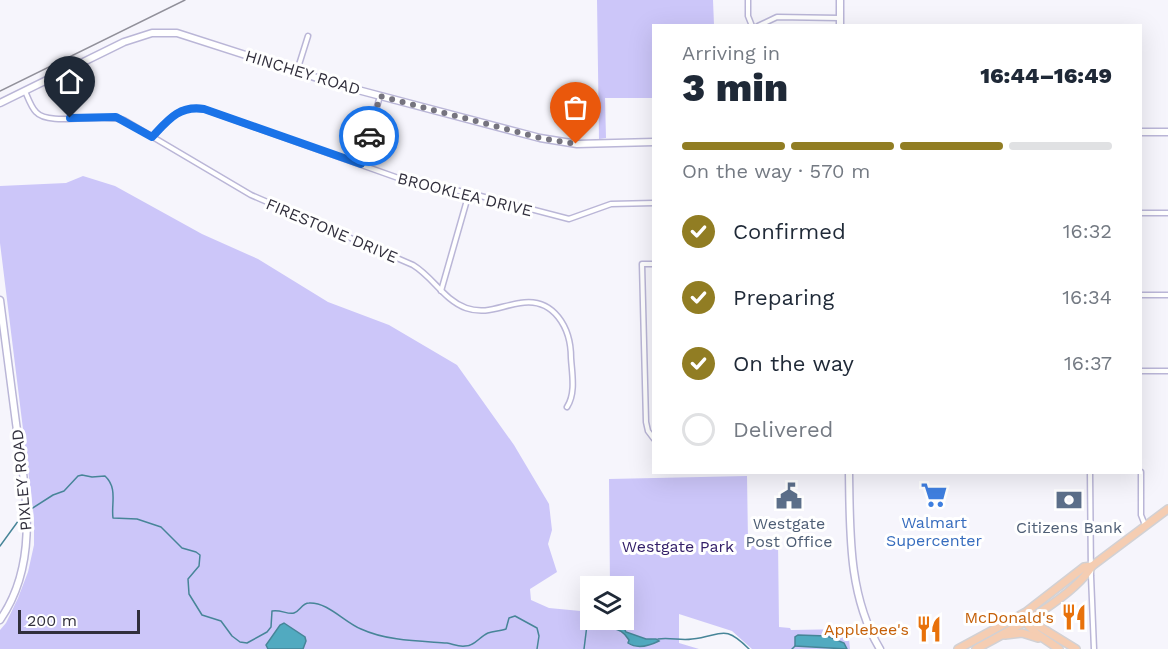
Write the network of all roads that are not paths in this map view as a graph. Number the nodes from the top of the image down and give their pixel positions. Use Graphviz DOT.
graph roads {
  1 [pos="748,0"];
  2 [pos="840,0"];
  3 [pos="840,22"];
  4 [pos="751,24"];
  5 [pos="762,24"];
  6 [pos="308,36"];
  7 [pos="297,72"];
  8 [pos="25,92"];
  9 [pos="380,96"];
  10 [pos="0,103"];
  11 [pos="1142,132"];
  12 [pos="1168,132"];
  13 [pos="152,137"];
  14 [pos="652,142"];
  15 [pos="361,164"];
  16 [pos="469,193"];
  17 [pos="652,203"];
  18 [pos="1142,213"];
  19 [pos="1168,213"];
  20 [pos="652,264"];
  21 [pos="441,291"];
  22 [pos="1142,295"];
  23 [pos="1168,295"];
  24 [pos="0,300"];
  25 [pos="1142,371"];
  26 [pos="1168,371"];
  27 [pos="567,406"];
  28 [pos="652,436"];
  29 [pos="849,474"];
  30 [pos="1090,474"];
  31 [pos="1141,474"];
  32 [pos="1168,509"];
  33 [pos="1146,525"];
  34 [pos="1092,566"];
  35 [pos="1023,613"];
  36 [pos="0,620"];
  37 [pos="1028,620"];
  38 [pos="1000,636"];
  39 [pos="1044,640"];
  40 [pos="880,649"];
  41 [pos="958,649"];
  42 [pos="976,649"];
  43 [pos="1059,649"];
  44 [pos="1076,649"];
  45 [pos="1094,649"];
  1 -- 4 [label="street"];
  2 -- 3 [label="street"];
  3 -- 5 [label="street"];
  6 -- 7 [label="street"];
  7 -- 8 [label="street, HINCHEY ROAD"];
  7 -- 9 [label="street, HINCHEY ROAD"];
  8 -- 10 [label="street, HINCHEY ROAD"];
  8 -- 13 [label="street, FIRESTONE DRIVE"];
  9 -- 14 [label="street, HINCHEY ROAD"];
  9 -- 15 [label="street"];
  11 -- 12 [label="street"];
  13 -- 15 [label="street, BROOKLEA DRIVE"];
  13 -- 21 [label="street, FIRESTONE DRIVE"];
  15 -- 16 [label="street, BROOKLEA DRIVE"];
  16 -- 17 [label="street, BROOKLEA DRIVE"];
  16 -- 21 [label="street"];
  18 -- 19 [label="street"];
  20 -- 28 [label="street"];
  21 -- 27 [label="street, FIRESTONE DRIVE"];
  22 -- 23 [label="street"];
  24 -- 36 [label="street, PIXLEY ROAD"];
  25 -- 26 [label="street"];
  29 -- 40 [label="street"];
  30 -- 34 [label="street"];
  31 -- 33 [label="street"];
  32 -- 33 [label="main road"];
  33 -- 34 [label="main road"];
  34 -- 35 [label="main road"];
  34 -- 37 [label="main road"];
  34 -- 45 [label="street"];
  35 -- 37 [label="main road"];
  35 -- 41 [label="main road"];
  37 -- 38 [label="main road"];
  37 -- 39 [label="main road"];
  37 -- 44 [label="main road"];
  38 -- 39 [label="main road"];
  38 -- 42 [label="main road"];
  39 -- 43 [label="main road"];
}
